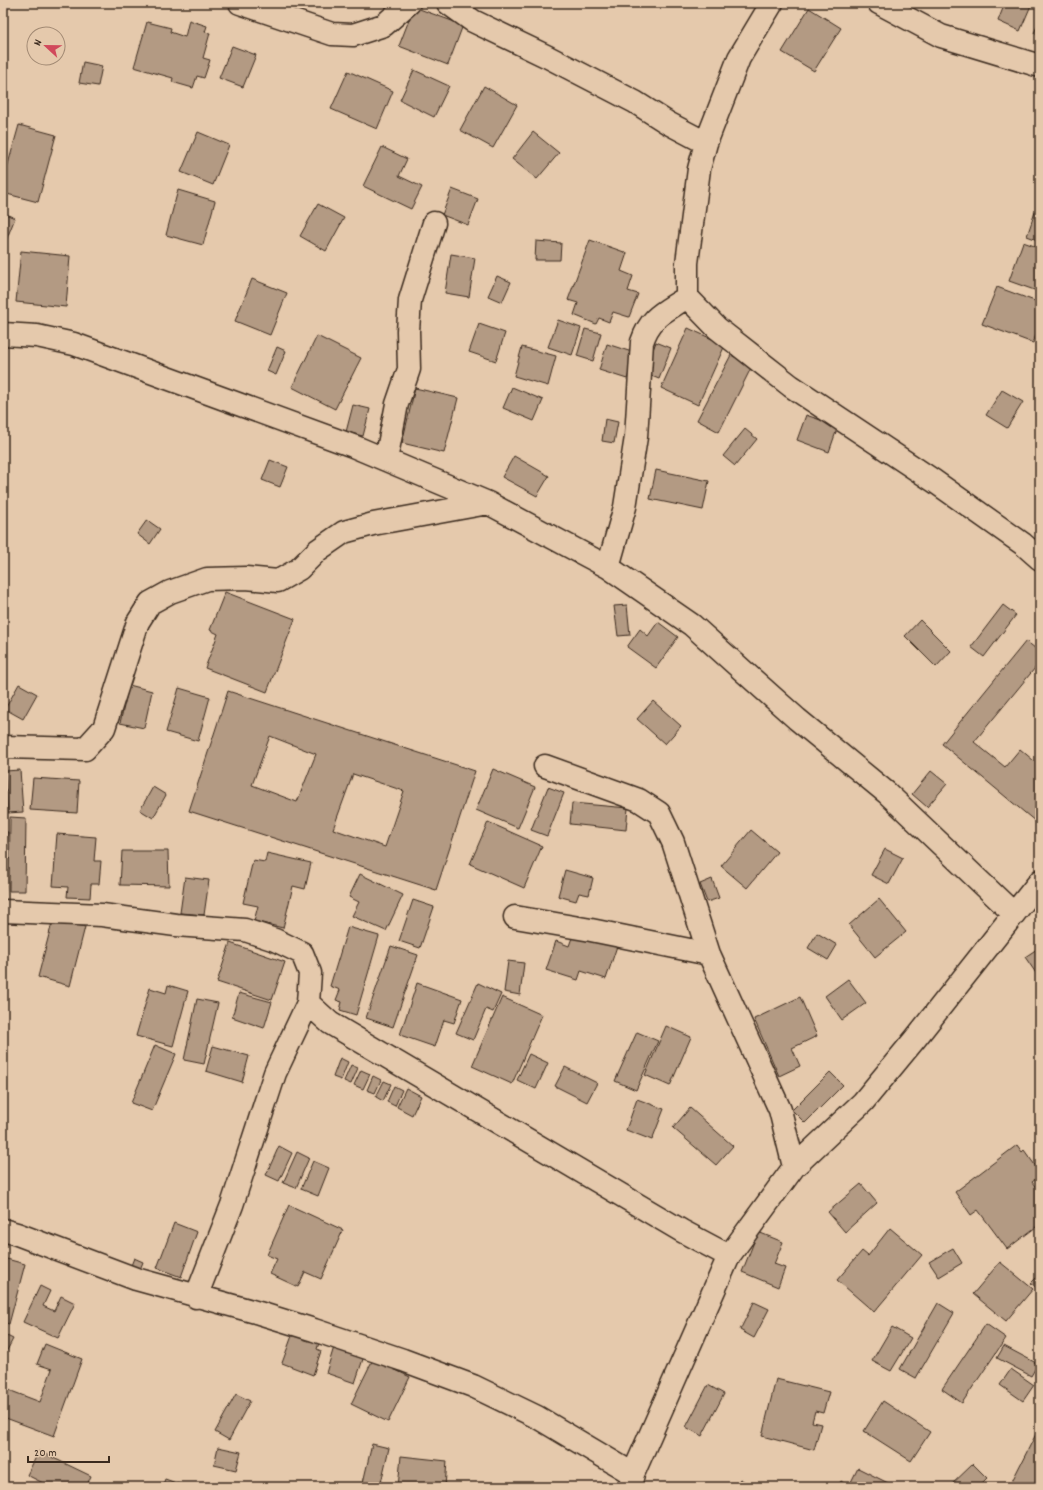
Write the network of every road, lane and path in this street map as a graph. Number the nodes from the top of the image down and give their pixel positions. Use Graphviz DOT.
graph roads {
  1 [pos="240,3"];
  2 [pos="409,3"];
  3 [pos="448,3"];
  4 [pos="772,3"];
  5 [pos="879,3"];
  6 [pos="1040,66"];
  7 [pos="706,143"];
  8 [pos="434,223"];
  9 [pos="687,297"];
  10 [pos="3,334"];
  11 [pos="386,460"];
  12 [pos="488,503"];
  13 [pos="1040,559"];
  14 [pos="608,567"];
  15 [pos="3,747"];
  16 [pos="545,766"];
  17 [pos="1040,881"];
  18 [pos="3,912"];
  19 [pos="1014,914"];
  20 [pos="515,917"];
  21 [pos="709,954"];
  22 [pos="308,1003"];
  23 [pos="794,1167"];
  24 [pos="3,1230"];
  25 [pos="729,1256"];
  26 [pos="196,1296"];
  27 [pos="632,1481"];
  1 -- 2 [label="street"];
  3 -- 7 [label="street"];
  4 -- 7 [label="street"];
  5 -- 6 [label="street"];
  7 -- 9 [label="street"];
  8 -- 11 [label="street"];
  9 -- 13 [label="street"];
  9 -- 14 [label="street"];
  10 -- 11 [label="street"];
  11 -- 12 [label="street"];
  12 -- 14 [label="street"];
  12 -- 15 [label="street"];
  14 -- 19 [label="street"];
  16 -- 21 [label="street"];
  17 -- 19 [label="street"];
  18 -- 22 [label="street"];
  19 -- 23 [label="street"];
  20 -- 21 [label="street"];
  21 -- 23 [label="street"];
  22 -- 25 [label="street"];
  22 -- 26 [label="street"];
  23 -- 25 [label="street"];
  24 -- 26 [label="street"];
  25 -- 27 [label="street"];
  26 -- 27 [label="street"];
}
